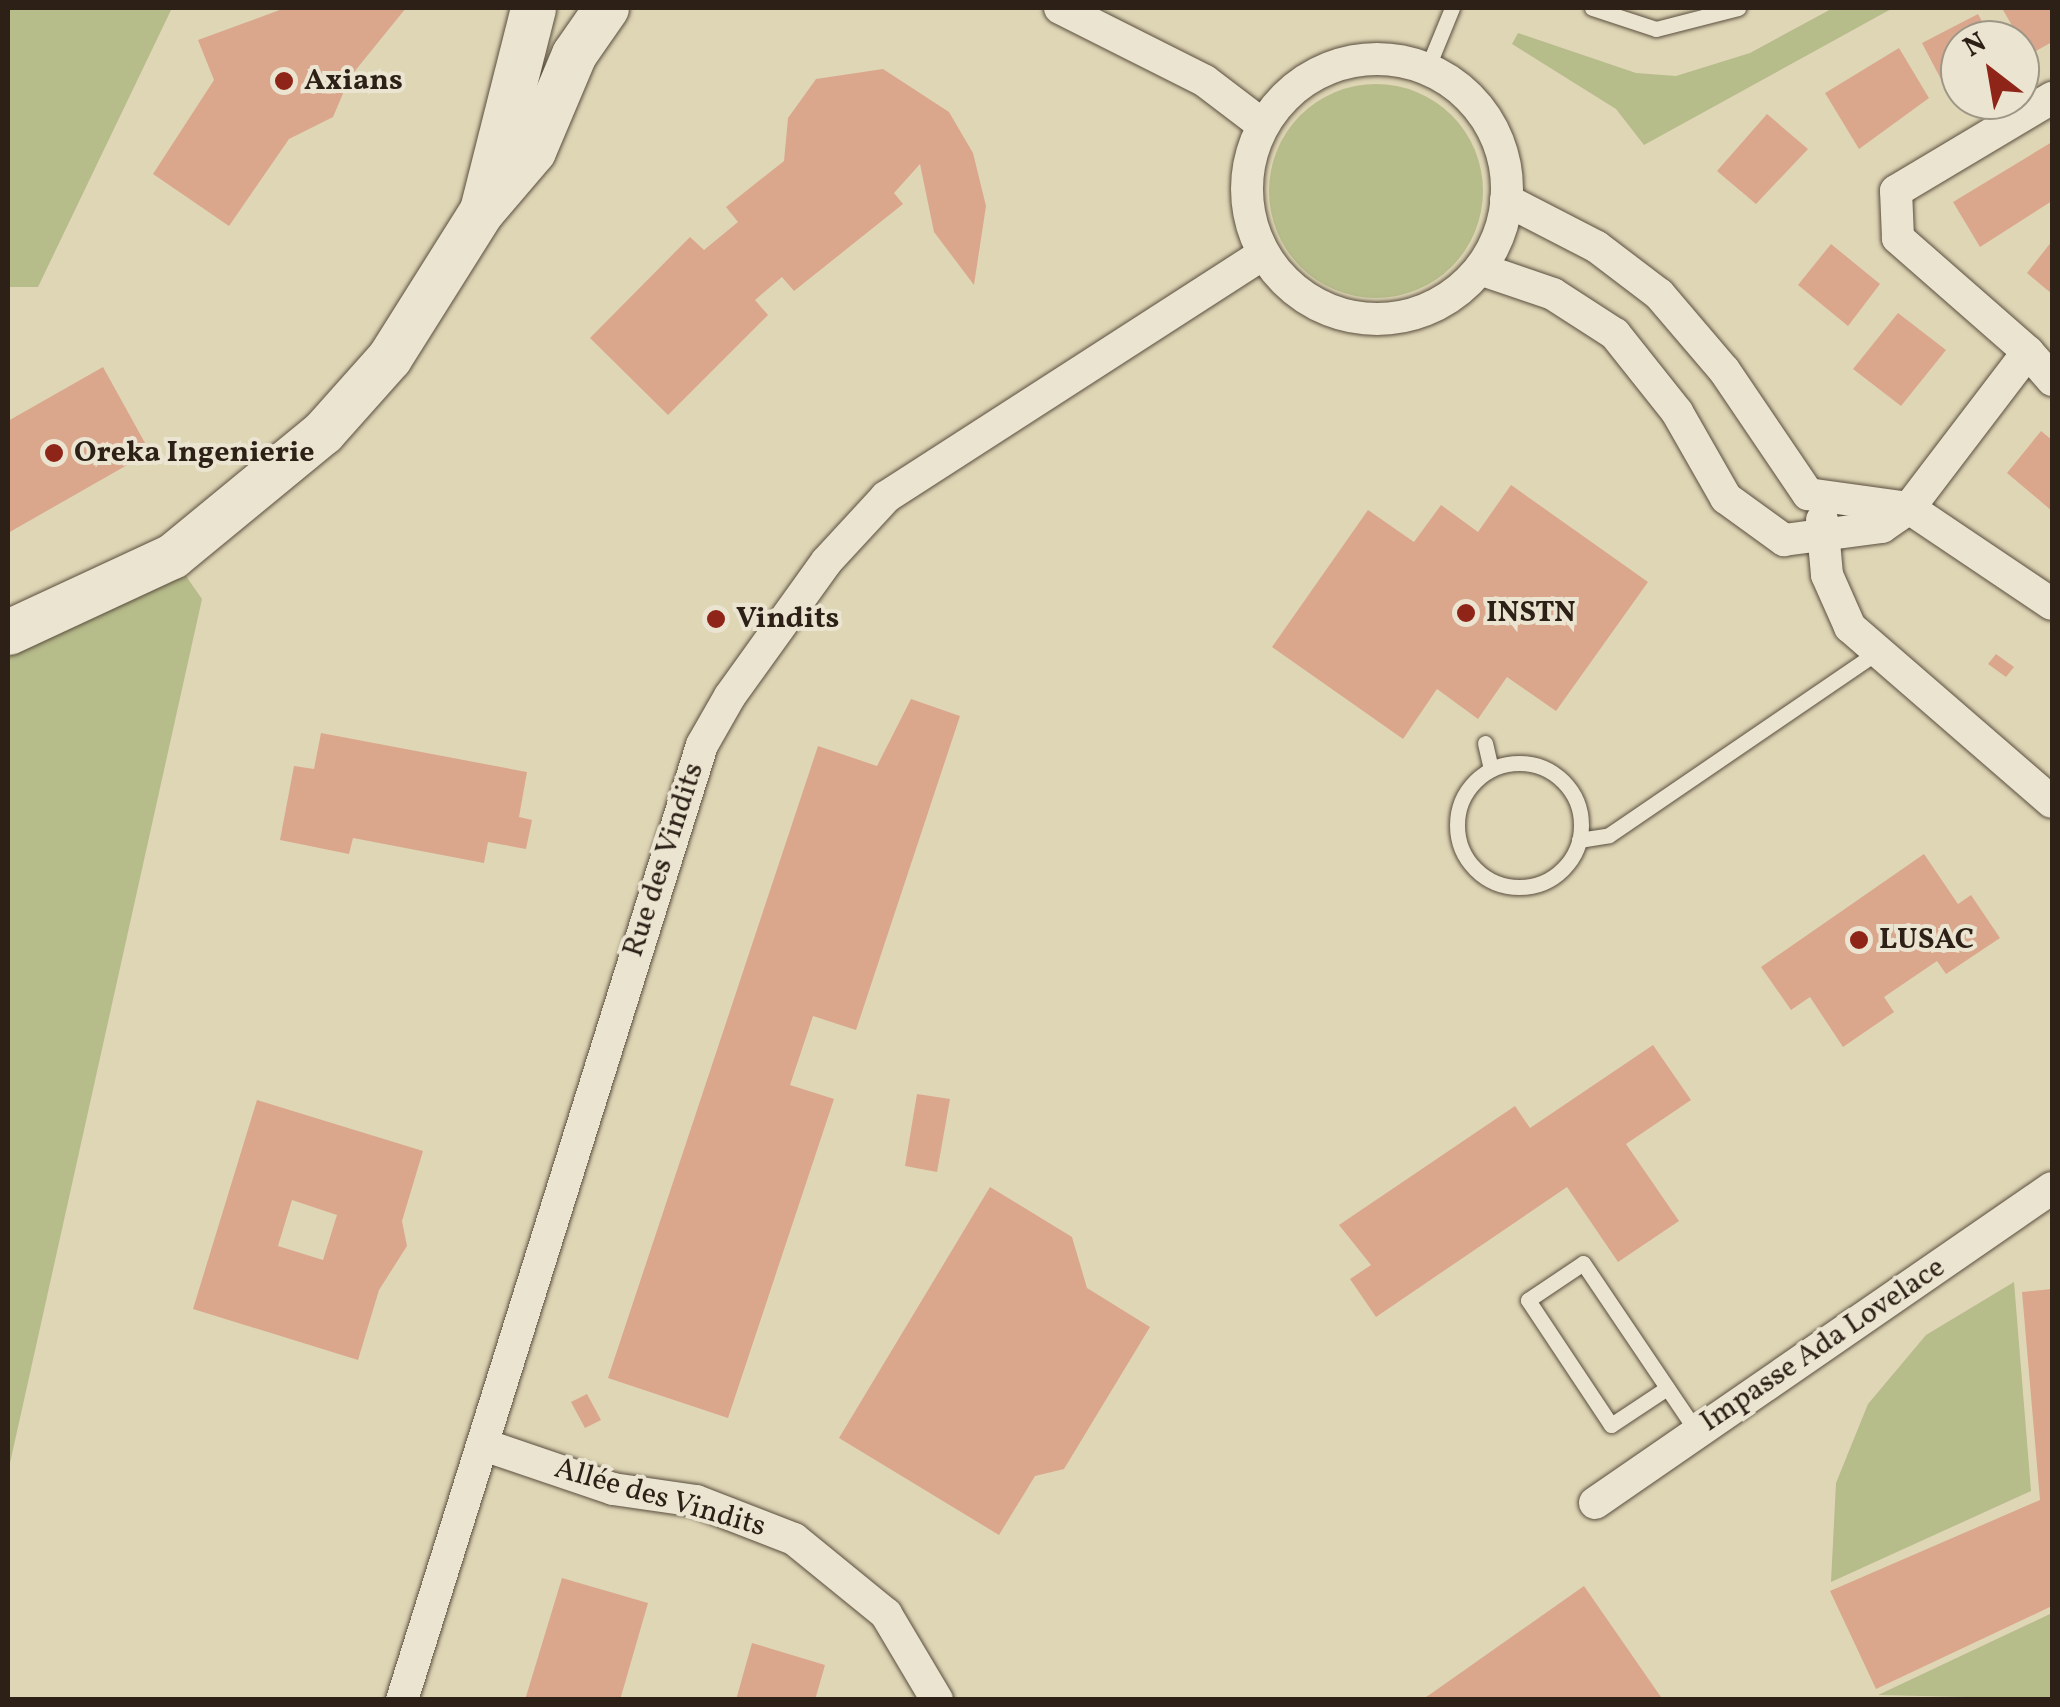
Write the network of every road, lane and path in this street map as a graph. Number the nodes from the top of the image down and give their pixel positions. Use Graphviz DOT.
graph roads {
  1 [pos="532,8"];
  2 [pos="606,8"];
  3 [pos="1060,8"];
  4 [pos="1452,8"];
  5 [pos="1592,8"];
  6 [pos="1738,8"];
  7 [pos="1427,69"];
  8 [pos="2052,98"];
  9 [pos="1263,125"];
  10 [pos="1506,200"];
  11 [pos="481,212"];
  12 [pos="1262,254"];
  13 [pos="1480,269"];
  14 [pos="2028,352"];
  15 [pos="2052,380"];
  16 [pos="1821,500"];
  17 [pos="1910,508"];
  18 [pos="1822,541"];
  19 [pos="2052,604"];
  20 [pos="8,632"];
  21 [pos="1876,653"];
  22 [pos="1484,744"];
  23 [pos="1491,770"];
  24 [pos="2052,802"];
  25 [pos="1580,840"];
  26 [pos="2052,1188"];
  27 [pos="1667,1388"];
  28 [pos="1697,1432"];
  29 [pos="487,1446"];
  30 [pos="1594,1503"];
  31 [pos="402,1700"];
  32 [pos="937,1700"];
  1 -- 11 [label="main road"];
  2 -- 11 [label="main road"];
  3 -- 9 [label="street"];
  4 -- 7 [label="lane"];
  5 -- 6 [label="lane"];
  7 -- 9 [label="street"];
  7 -- 10 [label="street"];
  8 -- 14 [label="street"];
  9 -- 12 [label="street"];
  10 -- 13 [label="street"];
  10 -- 16 [label="street"];
  11 -- 20 [label="main road"];
  12 -- 13 [label="street"];
  12 -- 29 [label="street, Rue des Vindits"];
  13 -- 18 [label="street"];
  14 -- 15 [label="street"];
  14 -- 17 [label="street"];
  16 -- 17 [label="street"];
  16 -- 18 [label="street"];
  17 -- 18 [label="street"];
  17 -- 19 [label="street"];
  18 -- 21 [label="street"];
  21 -- 24 [label="street"];
  21 -- 25 [label="lane"];
  22 -- 23 [label="lane"];
  23 -- 25 [label="lane"];
  23 -- 25 [label="lane"];
  26 -- 28 [label="street, Impasse Ada Lovelace"];
  27 -- 27 [label="lane"];
  27 -- 28 [label="lane"];
  28 -- 30 [label="street, Impasse Ada Lovelace"];
  29 -- 31 [label="street, Rue des Vindits"];
  29 -- 32 [label="street, Allée des Vindits"];
}
